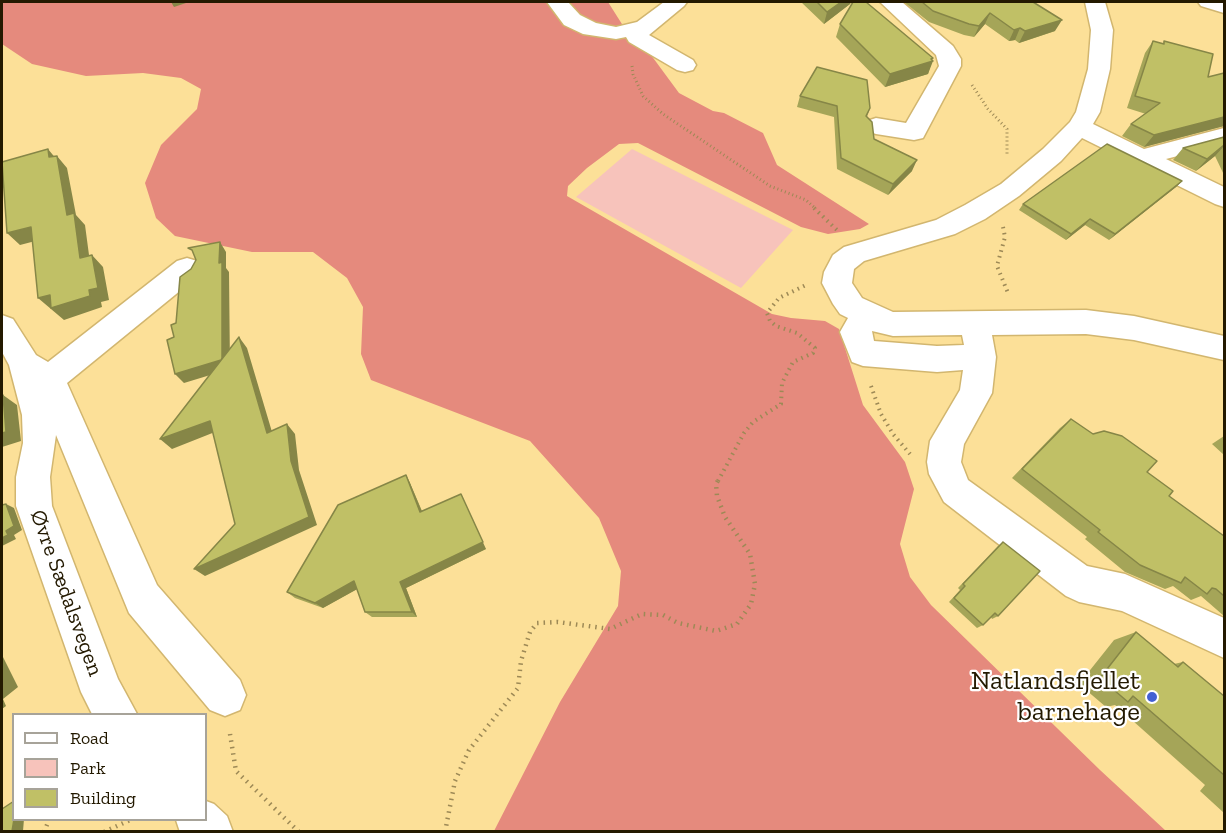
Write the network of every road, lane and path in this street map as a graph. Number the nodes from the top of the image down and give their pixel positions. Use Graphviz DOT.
graph roads {
  1 [pos="557,2"];
  2 [pos="677,2"];
  3 [pos="699,2"];
  4 [pos="890,2"];
  5 [pos="1095,2"];
  6 [pos="1208,2"];
  7 [pos="1224,7"];
  8 [pos="644,27"];
  9 [pos="606,31"];
  10 [pos="685,65"];
  11 [pos="950,66"];
  12 [pos="876,126"];
  13 [pos="1079,127"];
  14 [pos="1224,136"];
  15 [pos="1140,158"];
  16 [pos="1031,173"];
  17 [pos="1224,198"];
  18 [pos="988,204"];
  19 [pos="854,254"];
  20 [pos="187,269"];
  21 [pos="837,283"];
  22 [pos="866,315"];
  23 [pos="982,322"];
  24 [pos="2,327"];
  25 [pos="1224,348"];
  26 [pos="863,353"];
  27 [pos="980,357"];
  28 [pos="36,371"];
  29 [pos="946,474"];
  30 [pos="1224,638"];
  31 [pos="225,695"];
  32 [pos="115,713"];
  33 [pos="125,821"];
  34 [pos="104,831"];
  35 [pos="299,831"];
  36 [pos="445,831"];
  1 -- 9 [label="street"];
  2 -- 8 [label="street"];
  3 -- 8 [label="street"];
  4 -- 11 [label="street"];
  5 -- 13 [label="street"];
  6 -- 7 [label="street"];
  8 -- 9 [label="street"];
  8 -- 10 [label="street"];
  9 -- 19 [label="path"];
  11 -- 12 [label="street"];
  11 -- 16 [label="path"];
  13 -- 15 [label="street"];
  13 -- 16 [label="street"];
  14 -- 15 [label="street"];
  15 -- 17 [label="street"];
  16 -- 18 [label="street"];
  18 -- 19 [label="street"];
  18 -- 23 [label="path"];
  19 -- 21 [label="street"];
  20 -- 28 [label="street"];
  21 -- 22 [label="street"];
  21 -- 36 [label="path"];
  22 -- 23 [label="street"];
  22 -- 26 [label="street"];
  23 -- 25 [label="street"];
  23 -- 27 [label="street"];
  24 -- 28 [label="street, Øvre Sædalsvegen"];
  26 -- 27 [label="street"];
  26 -- 29 [label="path"];
  27 -- 29 [label="street"];
  28 -- 31 [label="street, Øvre Sædalsvegen"];
  28 -- 32 [label="street, Øvre Sædalsvegen"];
  29 -- 30 [label="street"];
  31 -- 35 [label="path"];
  33 -- 34 [label="path"];
}
